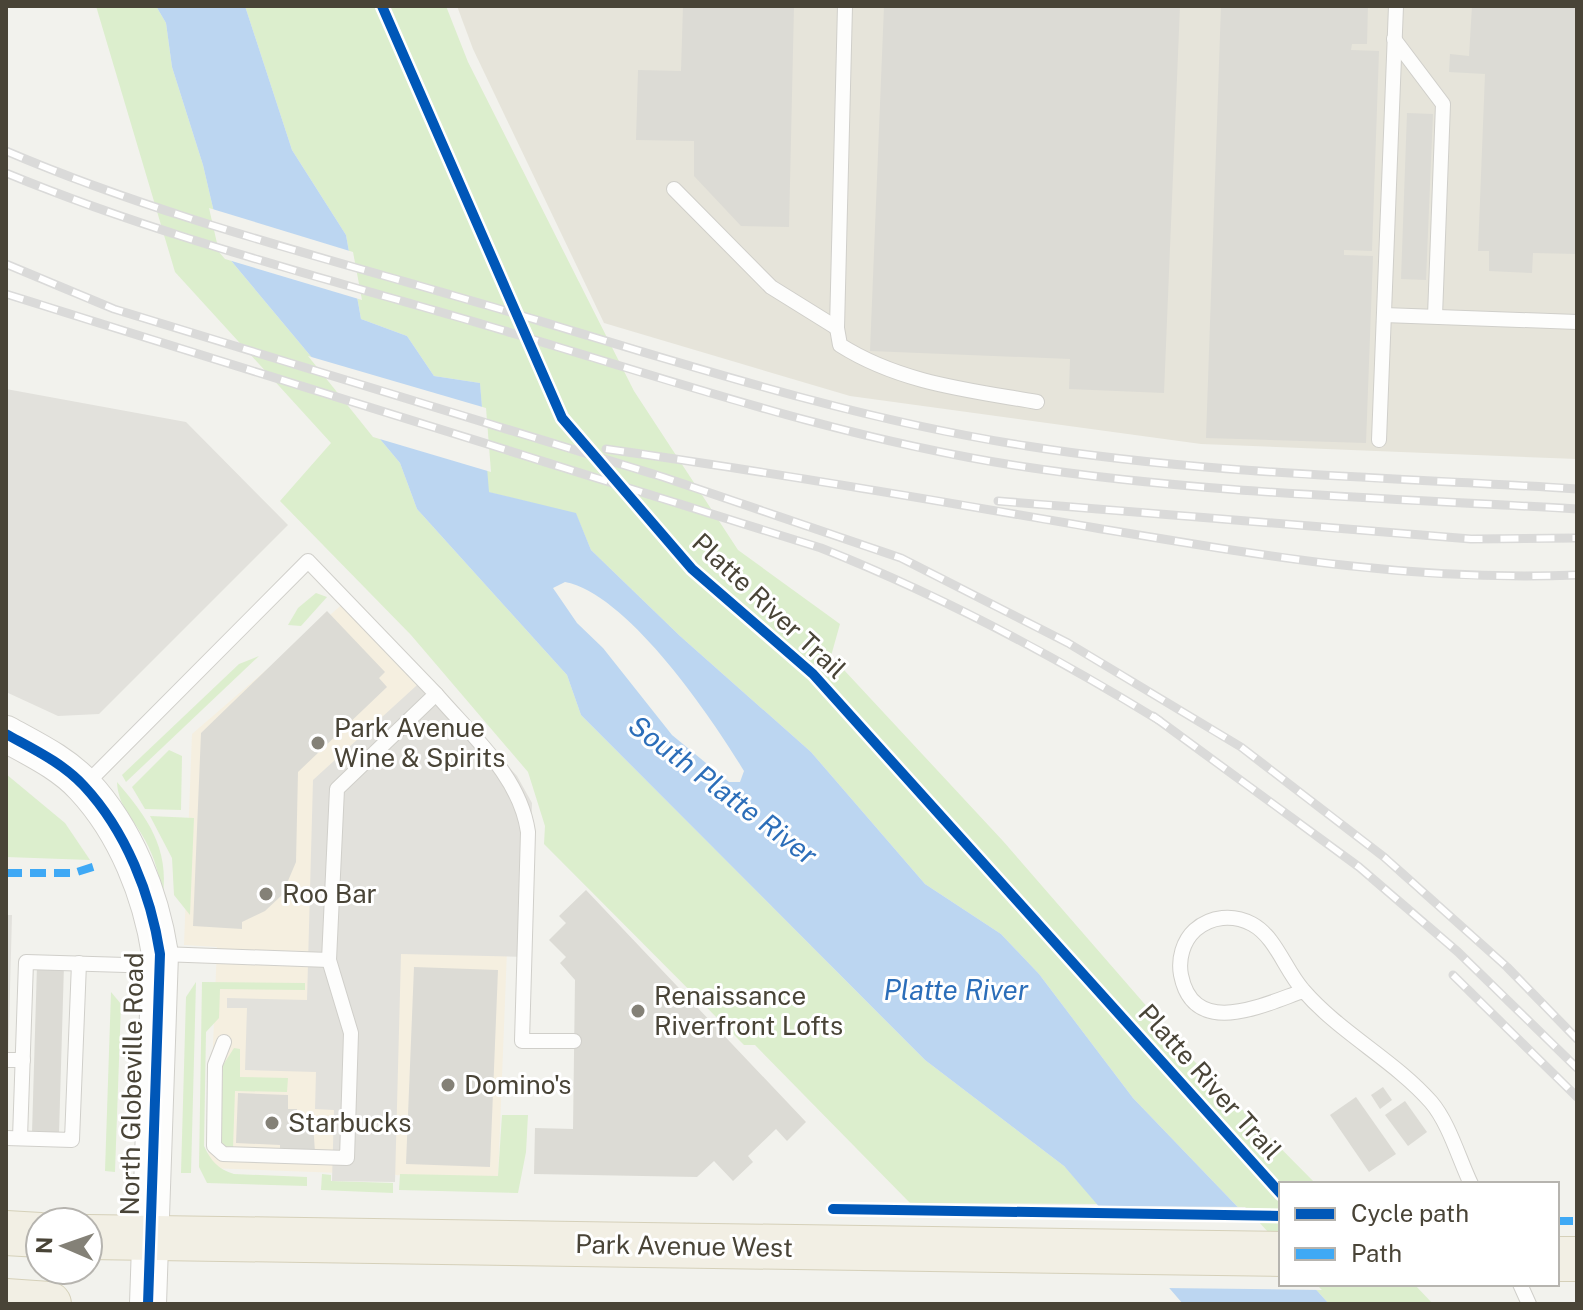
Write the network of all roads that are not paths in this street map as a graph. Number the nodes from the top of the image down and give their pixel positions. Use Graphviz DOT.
graph roads {
  1 [pos="845,6"];
  2 [pos="1396,6"];
  3 [pos="1394,39"];
  4 [pos="674,189"];
  5 [pos="1384,315"];
  6 [pos="1435,316"];
  7 [pos="1577,322"];
  8 [pos="837,328"];
  9 [pos="1037,402"];
  10 [pos="1379,440"];
  11 [pos="436,694"];
  12 [pos="6,734"];
  13 [pos="84,786"];
  14 [pos="160,960"];
  15 [pos="329,960"];
  16 [pos="79,963"];
  17 [pos="1303,991"];
  18 [pos="574,1041"];
  19 [pos="224,1042"];
  20 [pos="6,1060"];
  21 [pos="23,1060"];
  22 [pos="13,1138"];
  23 [pos="1470,1182"];
  24 [pos="104,1238"];
  25 [pos="150,1239"];
  26 [pos="1279,1254"];
  27 [pos="6,1301"];
  28 [pos="49,1304"];
  29 [pos="148,1304"];
  1 -- 8 [label="lane"];
  2 -- 3 [label="lane"];
  3 -- 5 [label="lane"];
  3 -- 6 [label="lane"];
  4 -- 8 [label="lane"];
  5 -- 6 [label="lane"];
  5 -- 10 [label="lane"];
  6 -- 7 [label="lane"];
  8 -- 9 [label="lane"];
  11 -- 13 [label="lane"];
  11 -- 15 [label="lane"];
  11 -- 18 [label="lane"];
  12 -- 13 [label="street, North Globeville Road"];
  13 -- 14 [label="street, North Globeville Road"];
  14 -- 15 [label="lane"];
  14 -- 16 [label="lane"];
  14 -- 25 [label="street, North Globeville Road"];
  15 -- 19 [label="lane"];
  16 -- 21 [label="lane"];
  16 -- 22 [label="lane"];
  17 -- 17 [label="lane"];
  17 -- 23 [label="lane"];
  20 -- 21 [label="lane"];
  21 -- 22 [label="lane"];
  24 -- 25 [label="main road, Park Avenue West"];
  25 -- 26 [label="main road, Park Avenue West"];
  25 -- 29 [label="street, North Globeville Road"];
  27 -- 28 [label="main road"];
}
